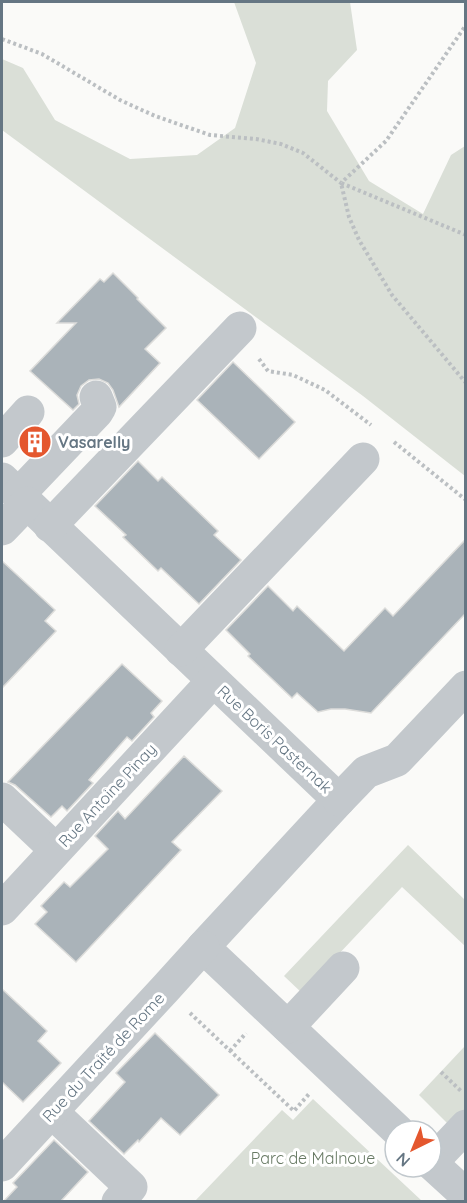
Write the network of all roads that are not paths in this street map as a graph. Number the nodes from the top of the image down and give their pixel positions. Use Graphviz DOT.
graph roads {
  1 [pos="236,331"];
  2 [pos="96,397"];
  3 [pos="28,412"];
  4 [pos="2,441"];
  5 [pos="363,459"];
  6 [pos="15,492"];
  7 [pos="50,526"];
  8 [pos="2,529"];
  9 [pos="181,650"];
  10 [pos="213,681"];
  11 [pos="465,687"];
  12 [pos="2,799"];
  13 [pos="339,800"];
  14 [pos="56,850"];
  15 [pos="2,909"];
  16 [pos="203,947"];
  17 [pos="343,968"];
  18 [pos="288,1027"];
  19 [pos="52,1112"];
  20 [pos="385,1119"];
  21 [pos="465,1126"];
  22 [pos="443,1150"];
  23 [pos="2,1165"];
  24 [pos="443,1174"];
  25 [pos="465,1195"];
  26 [pos="118,1202"];
  1 -- 7 [label="street"];
  2 -- 6 [label="street"];
  3 -- 4 [label="street"];
  5 -- 9 [label="street"];
  6 -- 7 [label="street, Rue Boris Pasternak"];
  6 -- 8 [label="street"];
  7 -- 9 [label="street, Rue Boris Pasternak"];
  9 -- 10 [label="street, Rue Boris Pasternak"];
  10 -- 13 [label="street, Rue Boris Pasternak"];
  10 -- 14 [label="street, Rue Antoine Pinay"];
  11 -- 13 [label="street"];
  12 -- 14 [label="street"];
  13 -- 16 [label="street, Rue Boris Pasternak"];
  14 -- 15 [label="street, Rue Antoine Pinay"];
  16 -- 18 [label="street"];
  16 -- 19 [label="street, Rue du Traité de Rome"];
  17 -- 18 [label="street"];
  18 -- 20 [label="street"];
  19 -- 23 [label="street, Rue du Traité de Rome"];
  19 -- 26 [label="street"];
  21 -- 22 [label="street"];
  24 -- 25 [label="street"];
}
